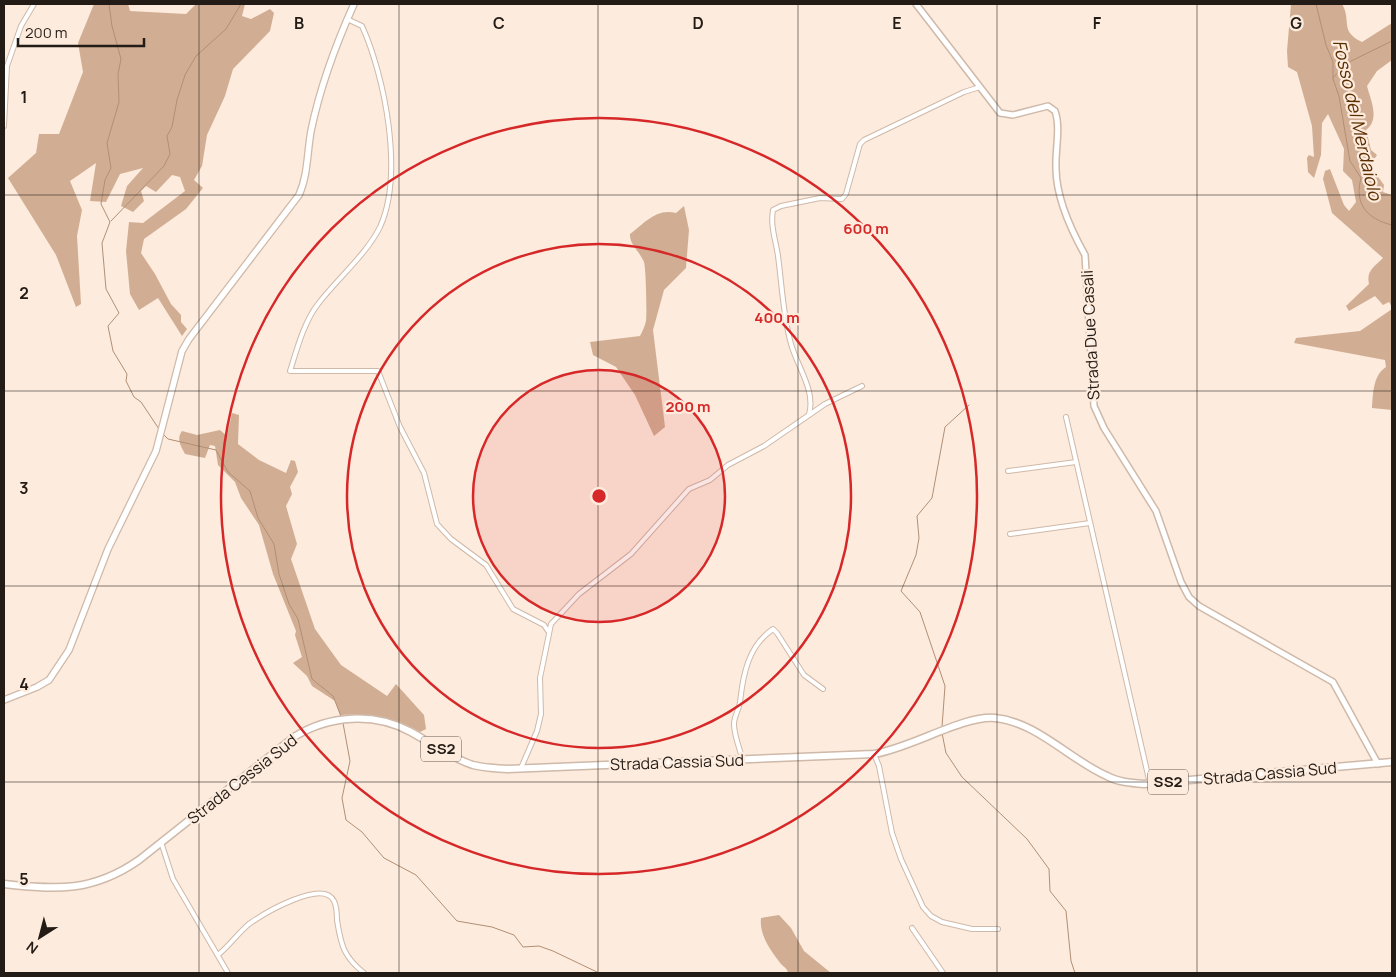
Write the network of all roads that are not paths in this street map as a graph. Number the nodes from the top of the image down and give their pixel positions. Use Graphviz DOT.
graph roads {
  1 [pos="34,4"];
  2 [pos="354,4"];
  3 [pos="916,4"];
  4 [pos="347,19"];
  5 [pos="980,87"];
  6 [pos="4,126"];
  7 [pos="862,386"];
  8 [pos="810,414"];
  9 [pos="1066,417"];
  10 [pos="1076,462"];
  11 [pos="1008,470"];
  12 [pos="1090,523"];
  13 [pos="1010,534"];
  14 [pos="548,630"];
  15 [pos="823,689"];
  16 [pos="4,700"];
  17 [pos="874,754"];
  18 [pos="742,759"];
  19 [pos="1392,762"];
  20 [pos="1378,764"];
  21 [pos="521,768"];
  22 [pos="1150,784"];
  23 [pos="161,842"];
  24 [pos="4,884"];
  25 [pos="912,928"];
  26 [pos="998,929"];
  27 [pos="219,954"];
  28 [pos="228,973"];
  29 [pos="364,973"];
  30 [pos="943,973"];
  1 -- 6 [label="street"];
  2 -- 4 [label="main road"];
  3 -- 5 [label="street, Strada Due Casali"];
  4 -- 14 [label="street"];
  4 -- 16 [label="main road"];
  5 -- 8 [label="street"];
  5 -- 20 [label="street, Strada Due Casali"];
  7 -- 8 [label="street"];
  8 -- 14 [label="street"];
  9 -- 10 [label="street"];
  10 -- 11 [label="street"];
  10 -- 12 [label="street"];
  12 -- 13 [label="street"];
  12 -- 22 [label="street"];
  14 -- 21 [label="street"];
  15 -- 18 [label="street"];
  17 -- 18 [label="main road, Strada Cassia Sud / SS2"];
  17 -- 22 [label="main road, Strada Cassia Sud / SS2"];
  17 -- 26 [label="street"];
  18 -- 21 [label="main road, Strada Cassia Sud / SS2"];
  19 -- 20 [label="main road, Strada Cassia Sud / SS2"];
  20 -- 22 [label="main road, Strada Cassia Sud / SS2"];
  21 -- 23 [label="main road, Strada Cassia Sud / SS2"];
  23 -- 24 [label="main road, Strada Cassia Sud / SS2"];
  23 -- 27 [label="street"];
  25 -- 30 [label="street"];
  27 -- 28 [label="street"];
  27 -- 29 [label="street"];
}
